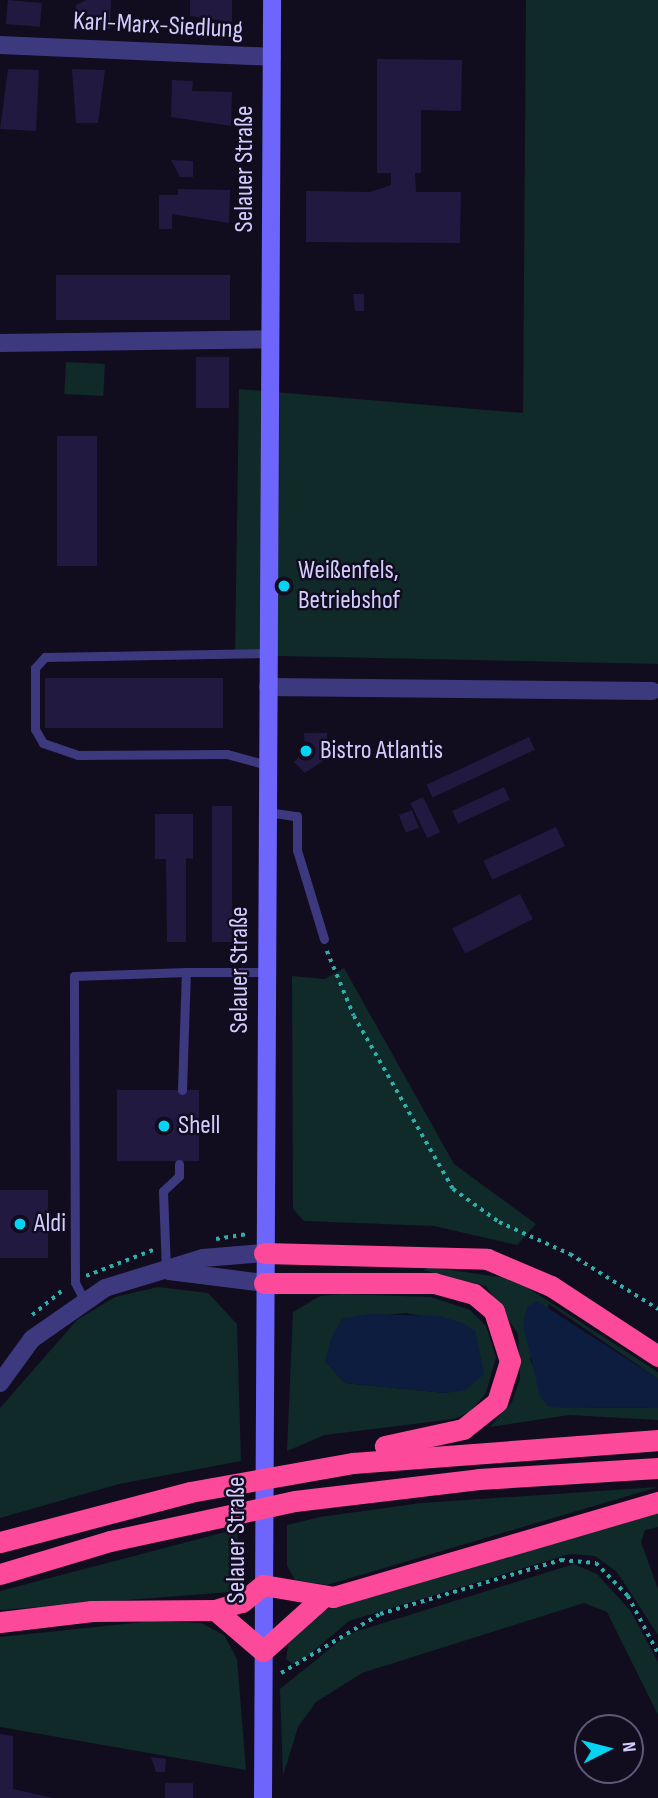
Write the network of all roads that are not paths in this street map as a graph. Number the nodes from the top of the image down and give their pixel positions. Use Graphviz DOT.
graph roads {
  1 [pos="272,0"];
  2 [pos="0,45"];
  3 [pos="272,57"];
  4 [pos="270,339"];
  5 [pos="0,343"];
  6 [pos="268,653"];
  7 [pos="268,687"];
  8 [pos="652,691"];
  9 [pos="267,765"];
  10 [pos="267,812"];
  11 [pos="324,939"];
  12 [pos="186,972"];
  13 [pos="266,972"];
  14 [pos="182,1090"];
  15 [pos="180,1164"];
  16 [pos="264,1253"];
  17 [pos="166,1270"];
  18 [pos="264,1283"];
  19 [pos="84,1300"];
  20 [pos="658,1356"];
  21 [pos="0,1383"];
  22 [pos="658,1440"];
  23 [pos="352,1463"];
  24 [pos="658,1468"];
  25 [pos="658,1502"];
  26 [pos="0,1542"];
  27 [pos="0,1574"];
  28 [pos="263,1585"];
  29 [pos="320,1599"];
  30 [pos="215,1609"];
  31 [pos="0,1622"];
  32 [pos="263,1651"];
  33 [pos="262,1798"];
  1 -- 3 [label="main road, Selauer Straße"];
  2 -- 3 [label="street, Karl-Marx-Siedlung"];
  3 -- 4 [label="main road, Selauer Straße"];
  4 -- 5 [label="street"];
  4 -- 6 [label="main road, Selauer Straße"];
  6 -- 7 [label="main road, Selauer Straße"];
  6 -- 9 [label="lane"];
  7 -- 8 [label="street"];
  7 -- 9 [label="main road, Selauer Straße"];
  9 -- 10 [label="main road, Selauer Straße"];
  10 -- 11 [label="lane"];
  10 -- 13 [label="main road, Selauer Straße"];
  12 -- 13 [label="lane"];
  12 -- 14 [label="lane"];
  12 -- 19 [label="lane"];
  13 -- 16 [label="main road, Selauer Straße"];
  15 -- 17 [label="lane"];
  16 -- 17 [label="street"];
  16 -- 18 [label="main road, Selauer Straße"];
  16 -- 20 [label="highway"];
  17 -- 18 [label="street"];
  17 -- 19 [label="street"];
  18 -- 23 [label="highway"];
  18 -- 28 [label="main road, Selauer Straße"];
  19 -- 21 [label="street"];
  22 -- 23 [label="highway"];
  23 -- 26 [label="highway"];
  24 -- 27 [label="highway"];
  25 -- 29 [label="highway"];
  28 -- 29 [label="highway"];
  28 -- 30 [label="highway"];
  28 -- 32 [label="main road, Selauer Straße"];
  29 -- 32 [label="highway"];
  30 -- 31 [label="highway"];
  30 -- 32 [label="highway"];
  32 -- 33 [label="main road, Selauer Straße"];
}
